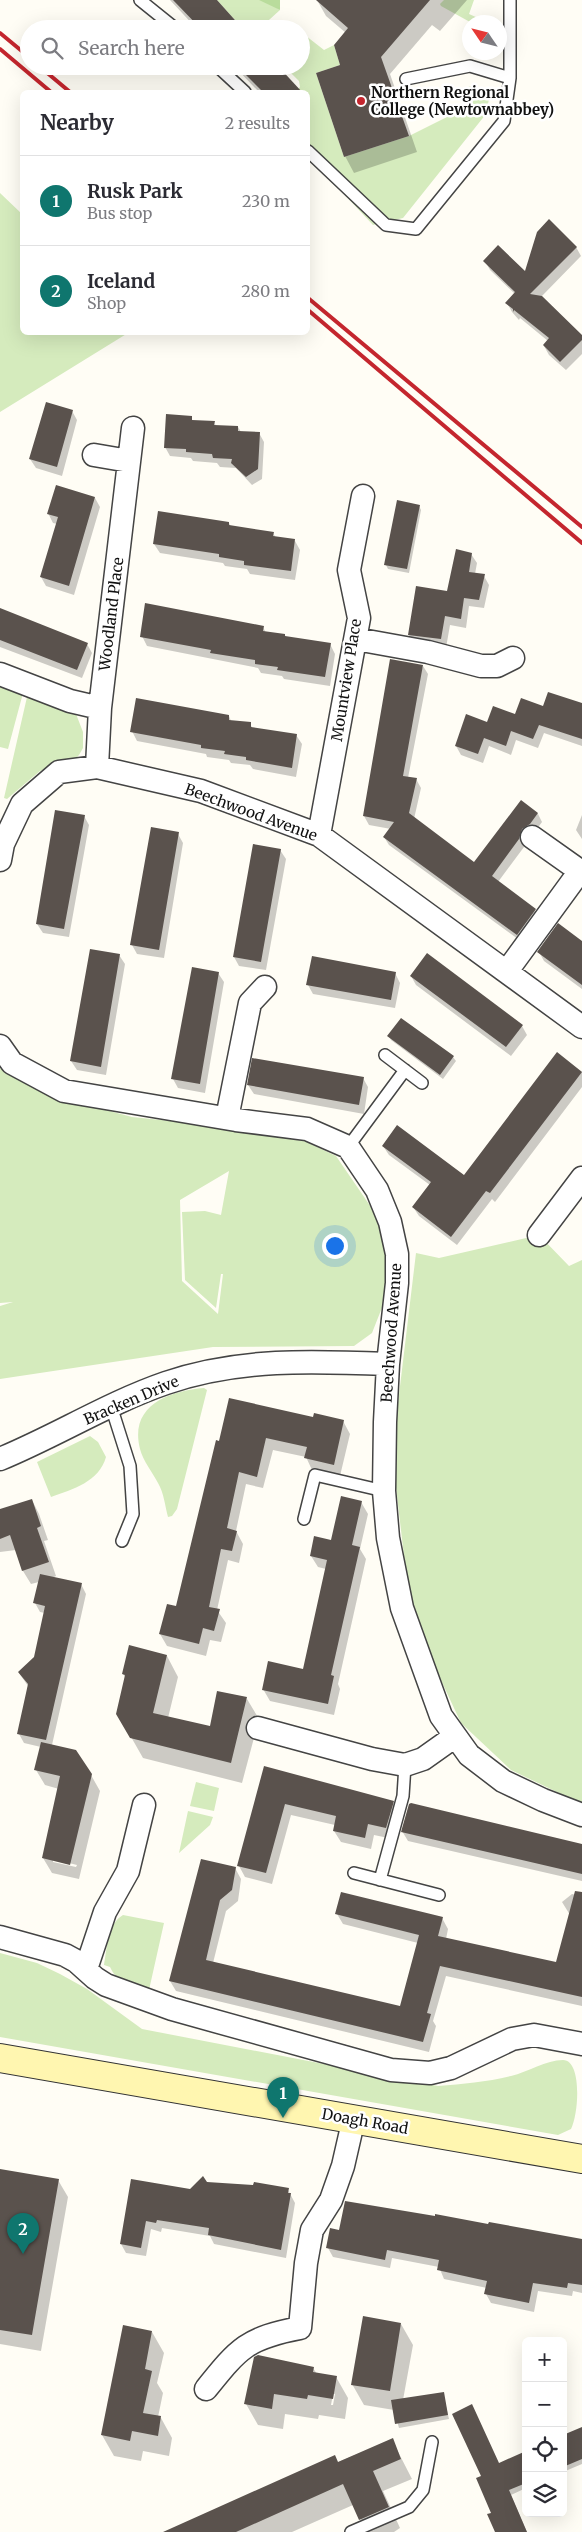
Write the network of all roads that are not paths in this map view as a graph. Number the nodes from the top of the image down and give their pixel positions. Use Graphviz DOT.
graph roads {
  1 [pos="140,0"];
  2 [pos="510,0"];
  3 [pos="165,20"];
  4 [pos="227,75"];
  5 [pos="510,78"];
  6 [pos="406,79"];
  7 [pos="243,90"];
  8 [pos="310,153"];
  9 [pos="134,428"];
  10 [pos="94,455"];
  11 [pos="129,461"];
  12 [pos="363,496"];
  13 [pos="356,638"];
  14 [pos="513,658"];
  15 [pos="0,674"];
  16 [pos="100,708"];
  17 [pos="97,767"];
  18 [pos="319,835"];
  19 [pos="532,837"];
  20 [pos="0,860"];
  21 [pos="507,971"];
  22 [pos="265,987"];
  23 [pos="582,1028"];
  24 [pos="0,1046"];
  25 [pos="385,1055"];
  26 [pos="405,1070"];
  27 [pos="422,1083"];
  28 [pos="227,1118"];
  29 [pos="348,1147"];
  30 [pos="582,1178"];
  31 [pos="539,1234"];
  32 [pos="388,1364"];
  33 [pos="111,1406"];
  34 [pos="0,1459"];
  35 [pos="384,1491"];
  36 [pos="304,1519"];
  37 [pos="122,1542"];
  38 [pos="258,1728"];
  39 [pos="454,1737"];
  40 [pos="405,1765"];
  41 [pos="144,1805"];
  42 [pos="582,1814"];
  43 [pos="354,1873"];
  44 [pos="380,1880"];
  45 [pos="439,1895"];
  46 [pos="0,1937"];
  47 [pos="86,1969"];
  48 [pos="582,2044"];
  49 [pos="0,2058"];
  50 [pos="354,2118"];
  51 [pos="582,2159"];
  52 [pos="206,2389"];
  53 [pos="432,2442"];
  54 [pos="351,2532"];
  1 -- 3 [label="lane"];
  2 -- 5 [label="lane"];
  4 -- 7 [label="lane"];
  5 -- 6 [label="lane"];
  5 -- 8 [label="lane"];
  9 -- 11 [label="street, Woodland Place"];
  10 -- 11 [label="street"];
  11 -- 16 [label="street, Woodland Place"];
  12 -- 13 [label="street, Mountview Place"];
  13 -- 14 [label="street"];
  13 -- 18 [label="street, Mountview Place"];
  15 -- 16 [label="street"];
  16 -- 17 [label="street, Woodland Place"];
  17 -- 18 [label="street, Beechwood Avenue"];
  17 -- 20 [label="street, Beechwood Avenue"];
  18 -- 21 [label="street, Beechwood Avenue"];
  19 -- 21 [label="street"];
  21 -- 23 [label="street, Beechwood Avenue"];
  22 -- 28 [label="street"];
  24 -- 28 [label="street"];
  25 -- 26 [label="lane"];
  26 -- 27 [label="lane"];
  26 -- 29 [label="lane"];
  28 -- 29 [label="street"];
  29 -- 32 [label="street, Beechwood Avenue"];
  30 -- 31 [label="street"];
  32 -- 33 [label="street, Bracken Drive"];
  32 -- 35 [label="street, Beechwood Avenue"];
  33 -- 34 [label="street, Bracken Drive"];
  33 -- 37 [label="lane"];
  35 -- 36 [label="lane"];
  35 -- 39 [label="street, Beechwood Avenue"];
  38 -- 40 [label="street"];
  39 -- 40 [label="street"];
  39 -- 42 [label="street, Beechwood Avenue"];
  40 -- 44 [label="lane"];
  41 -- 47 [label="street"];
  43 -- 44 [label="lane"];
  44 -- 45 [label="lane"];
  46 -- 47 [label="street"];
  47 -- 48 [label="street"];
  49 -- 50 [label="main road, Doagh Road"];
  50 -- 51 [label="main road, Doagh Road"];
  50 -- 52 [label="street"];
  53 -- 54 [label="lane"];
}
